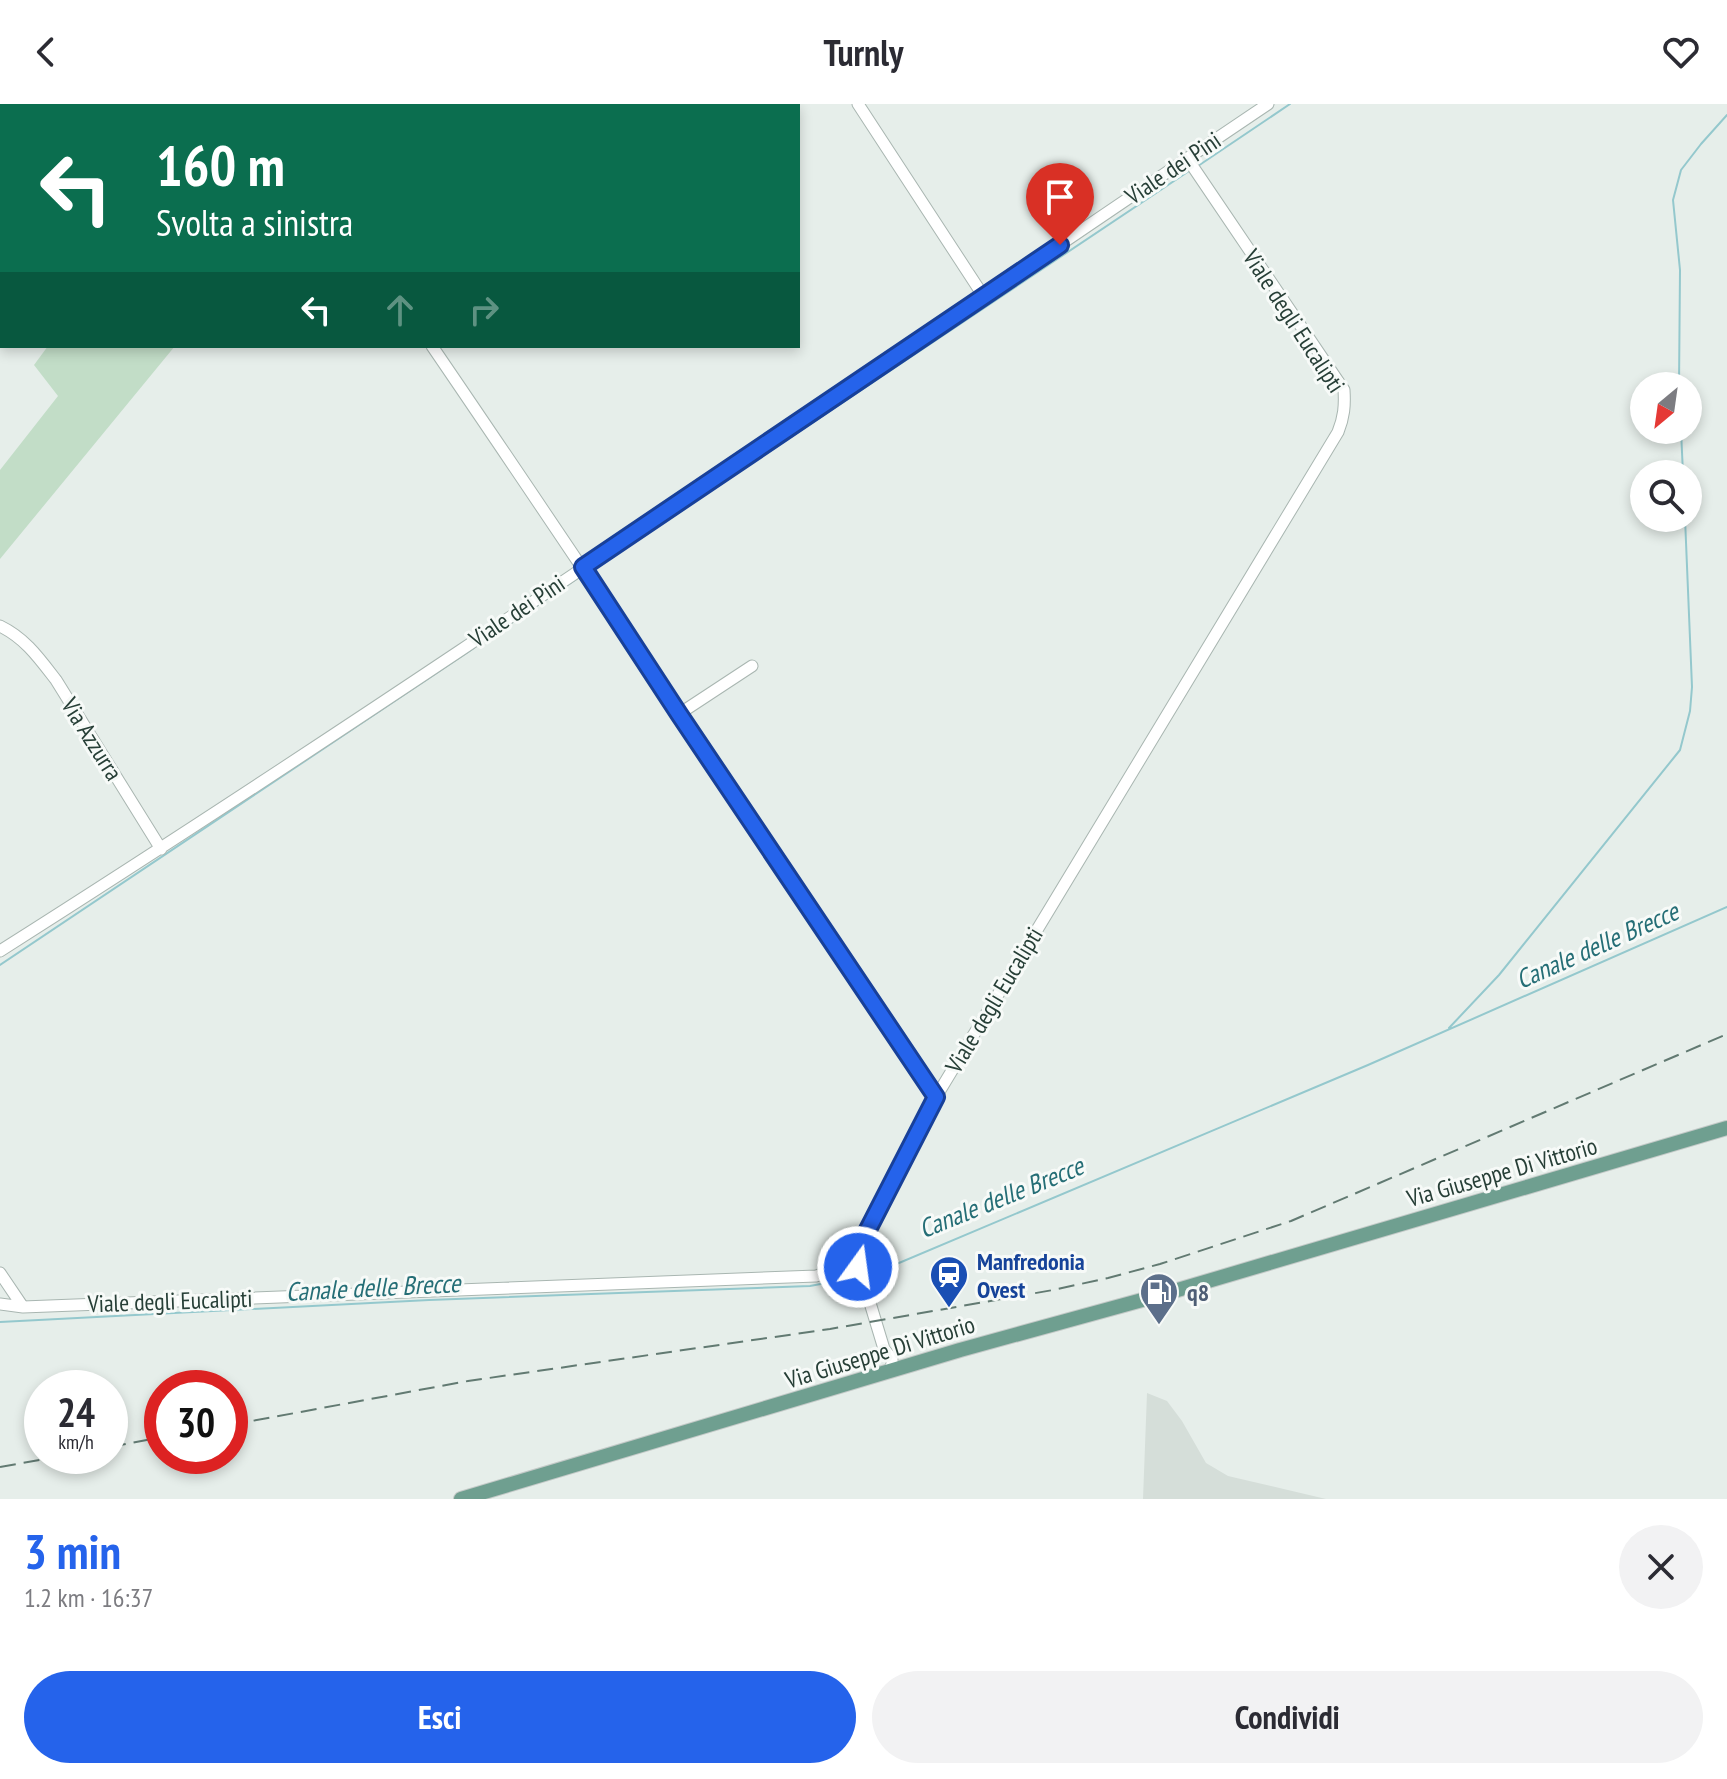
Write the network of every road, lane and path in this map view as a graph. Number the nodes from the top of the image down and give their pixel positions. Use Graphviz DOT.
graph roads {
  1 [pos="858,104"];
  2 [pos="1268,104"];
  3 [pos="1189,161"];
  4 [pos="984,297"];
  5 [pos="433,348"];
  6 [pos="583,567"];
  7 [pos="0,626"];
  8 [pos="752,666"];
  9 [pos="679,714"];
  10 [pos="161,849"];
  11 [pos="0,951"];
  12 [pos="936,1097"];
  13 [pos="1727,1128"];
  14 [pos="856,1264"];
  15 [pos="0,1273"];
  16 [pos="0,1304"];
  17 [pos="23,1307"];
  18 [pos="0,1312"];
  19 [pos="887,1363"];
  20 [pos="461,1499"];
  1 -- 4 [label="street"];
  2 -- 3 [label="street, Viale dei Pini"];
  3 -- 4 [label="street, Viale dei Pini"];
  3 -- 12 [label="street, Viale degli Eucalipti"];
  4 -- 6 [label="street, Viale dei Pini"];
  5 -- 6 [label="street"];
  6 -- 9 [label="street"];
  6 -- 10 [label="street, Viale dei Pini"];
  7 -- 10 [label="street, Via Azzurra"];
  8 -- 9 [label="street"];
  9 -- 12 [label="street"];
  10 -- 11 [label="street, Viale dei Pini"];
  12 -- 14 [label="street, Viale degli Eucalipti"];
  13 -- 19 [label="main road, Via Giuseppe Di Vittorio"];
  14 -- 17 [label="street, Viale degli Eucalipti"];
  14 -- 19 [label="street"];
  15 -- 17 [label="street"];
  16 -- 17 [label="street, Viale degli Eucalipti"];
  17 -- 18 [label="street, Viale degli Eucalipti"];
  19 -- 20 [label="main road, Via Giuseppe Di Vittorio"];
}
